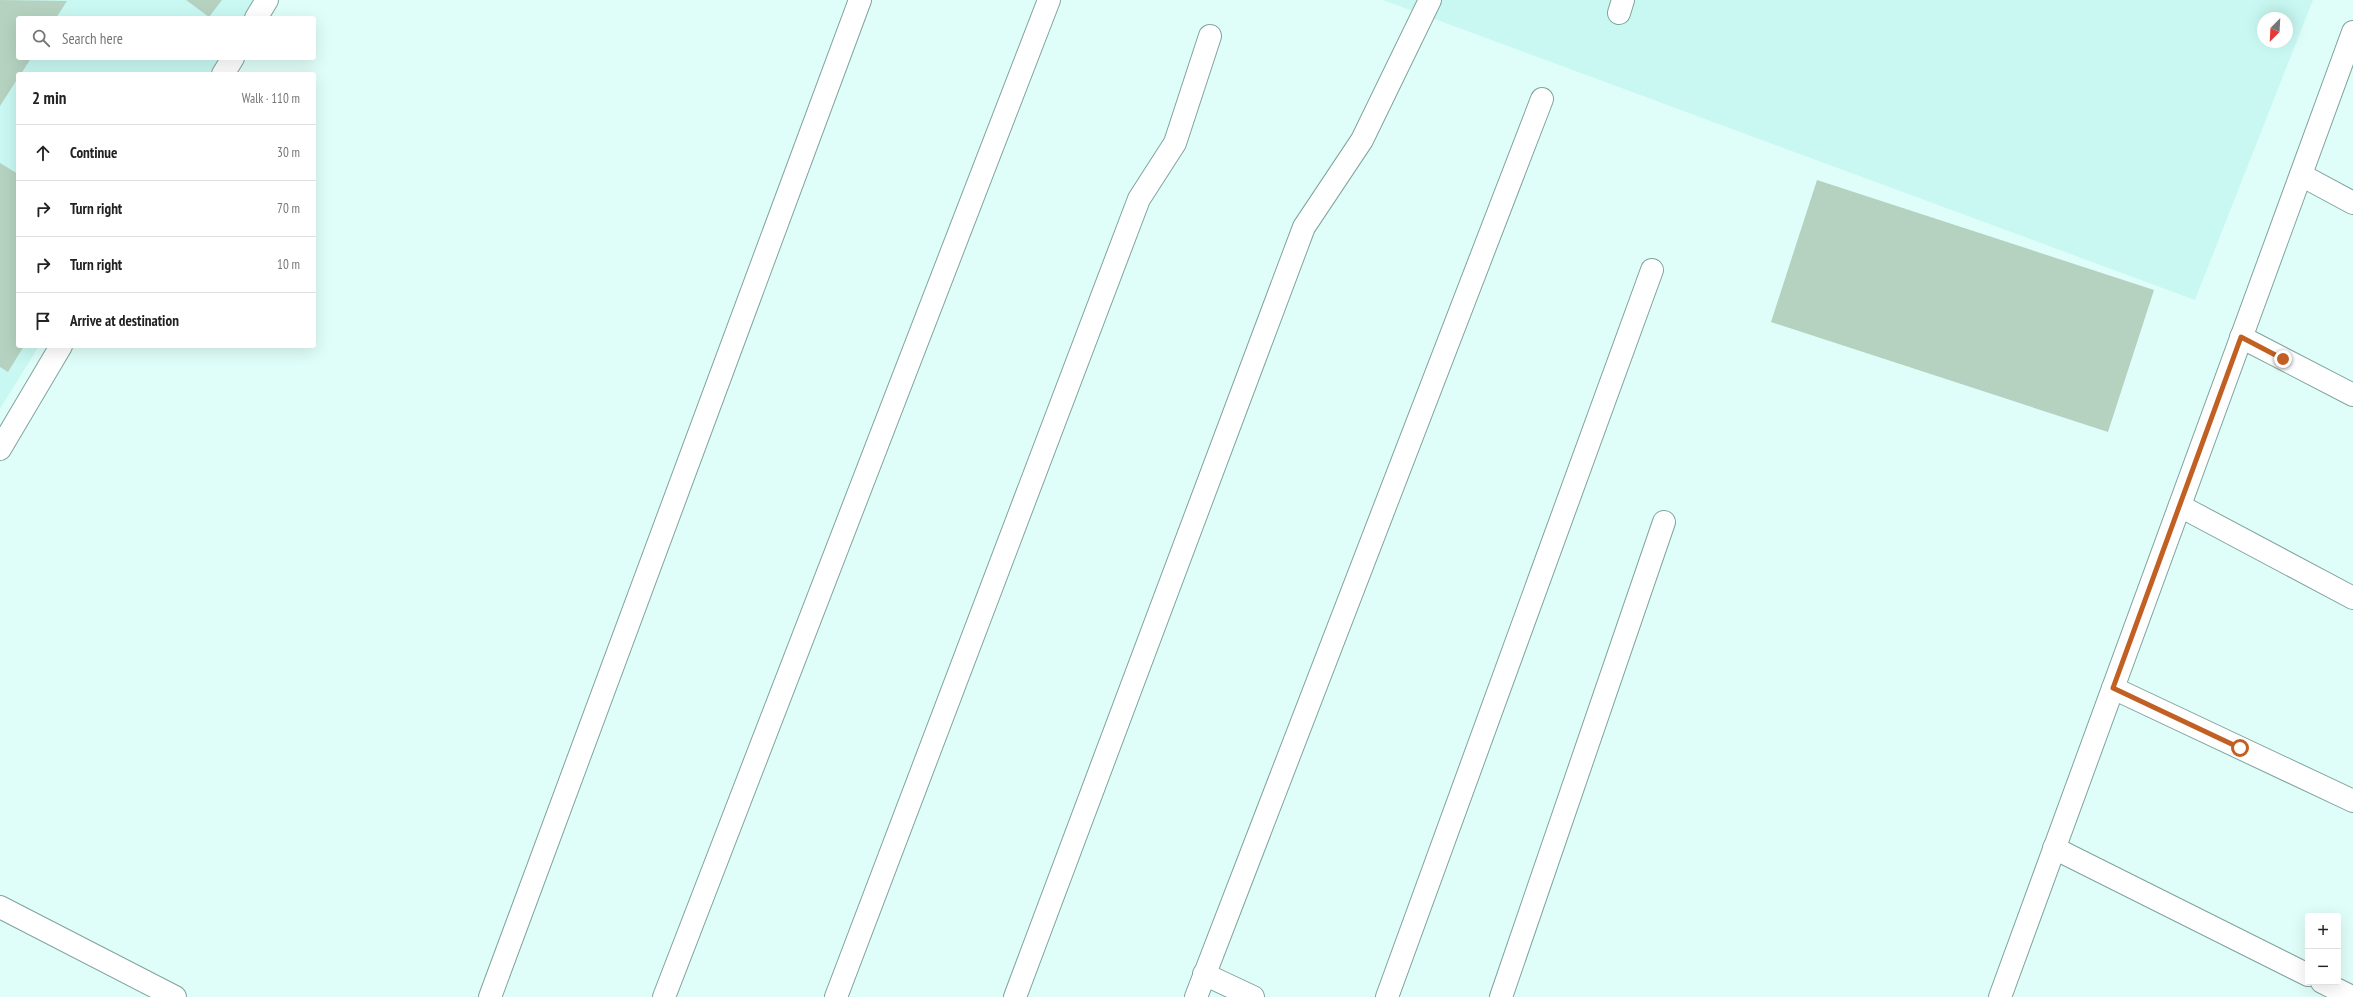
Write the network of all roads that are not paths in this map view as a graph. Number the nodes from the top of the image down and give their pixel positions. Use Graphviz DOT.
graph roads {
  1 [pos="267,0"];
  2 [pos="860,0"];
  3 [pos="1049,0"];
  4 [pos="1430,0"];
  5 [pos="257,16"];
  6 [pos="2353,32"];
  7 [pos="1210,36"];
  8 [pos="232,60"];
  9 [pos="224,72"];
  10 [pos="1542,99"];
  11 [pos="2301,175"];
  12 [pos="2353,203"];
  13 [pos="1652,270"];
  14 [pos="2241,337"];
  15 [pos="60,348"];
  16 [pos="2353,395"];
  17 [pos="0,449"];
  18 [pos="2180,506"];
  19 [pos="1664,522"];
  20 [pos="2353,598"];
  21 [pos="2113,688"];
  22 [pos="2353,801"];
  23 [pos="2054,848"];
  24 [pos="0,907"];
  25 [pos="1204,974"];
  26 [pos="2305,974"];
  27 [pos="2328,985"];
  28 [pos="174,997"];
  29 [pos="490,997"];
  30 [pos="664,997"];
  31 [pos="836,997"];
  32 [pos="1015,997"];
  33 [pos="1196,997"];
  34 [pos="1253,997"];
  35 [pos="1387,997"];
  36 [pos="1501,997"];
  37 [pos="2000,997"];
  38 [pos="2352,997"];
  1 -- 5 [label="street"];
  2 -- 29 [label="street"];
  3 -- 30 [label="street"];
  4 -- 32 [label="street"];
  6 -- 11 [label="street"];
  7 -- 31 [label="street"];
  8 -- 9 [label="street"];
  10 -- 25 [label="street"];
  11 -- 12 [label="street"];
  11 -- 14 [label="street"];
  13 -- 35 [label="street"];
  14 -- 16 [label="street"];
  14 -- 18 [label="street"];
  15 -- 17 [label="street"];
  18 -- 20 [label="street"];
  18 -- 21 [label="street"];
  19 -- 36 [label="street"];
  21 -- 22 [label="street"];
  21 -- 23 [label="street"];
  23 -- 26 [label="street"];
  23 -- 37 [label="street"];
  24 -- 28 [label="street"];
  25 -- 33 [label="street"];
  25 -- 34 [label="street"];
  27 -- 38 [label="street"];
}
